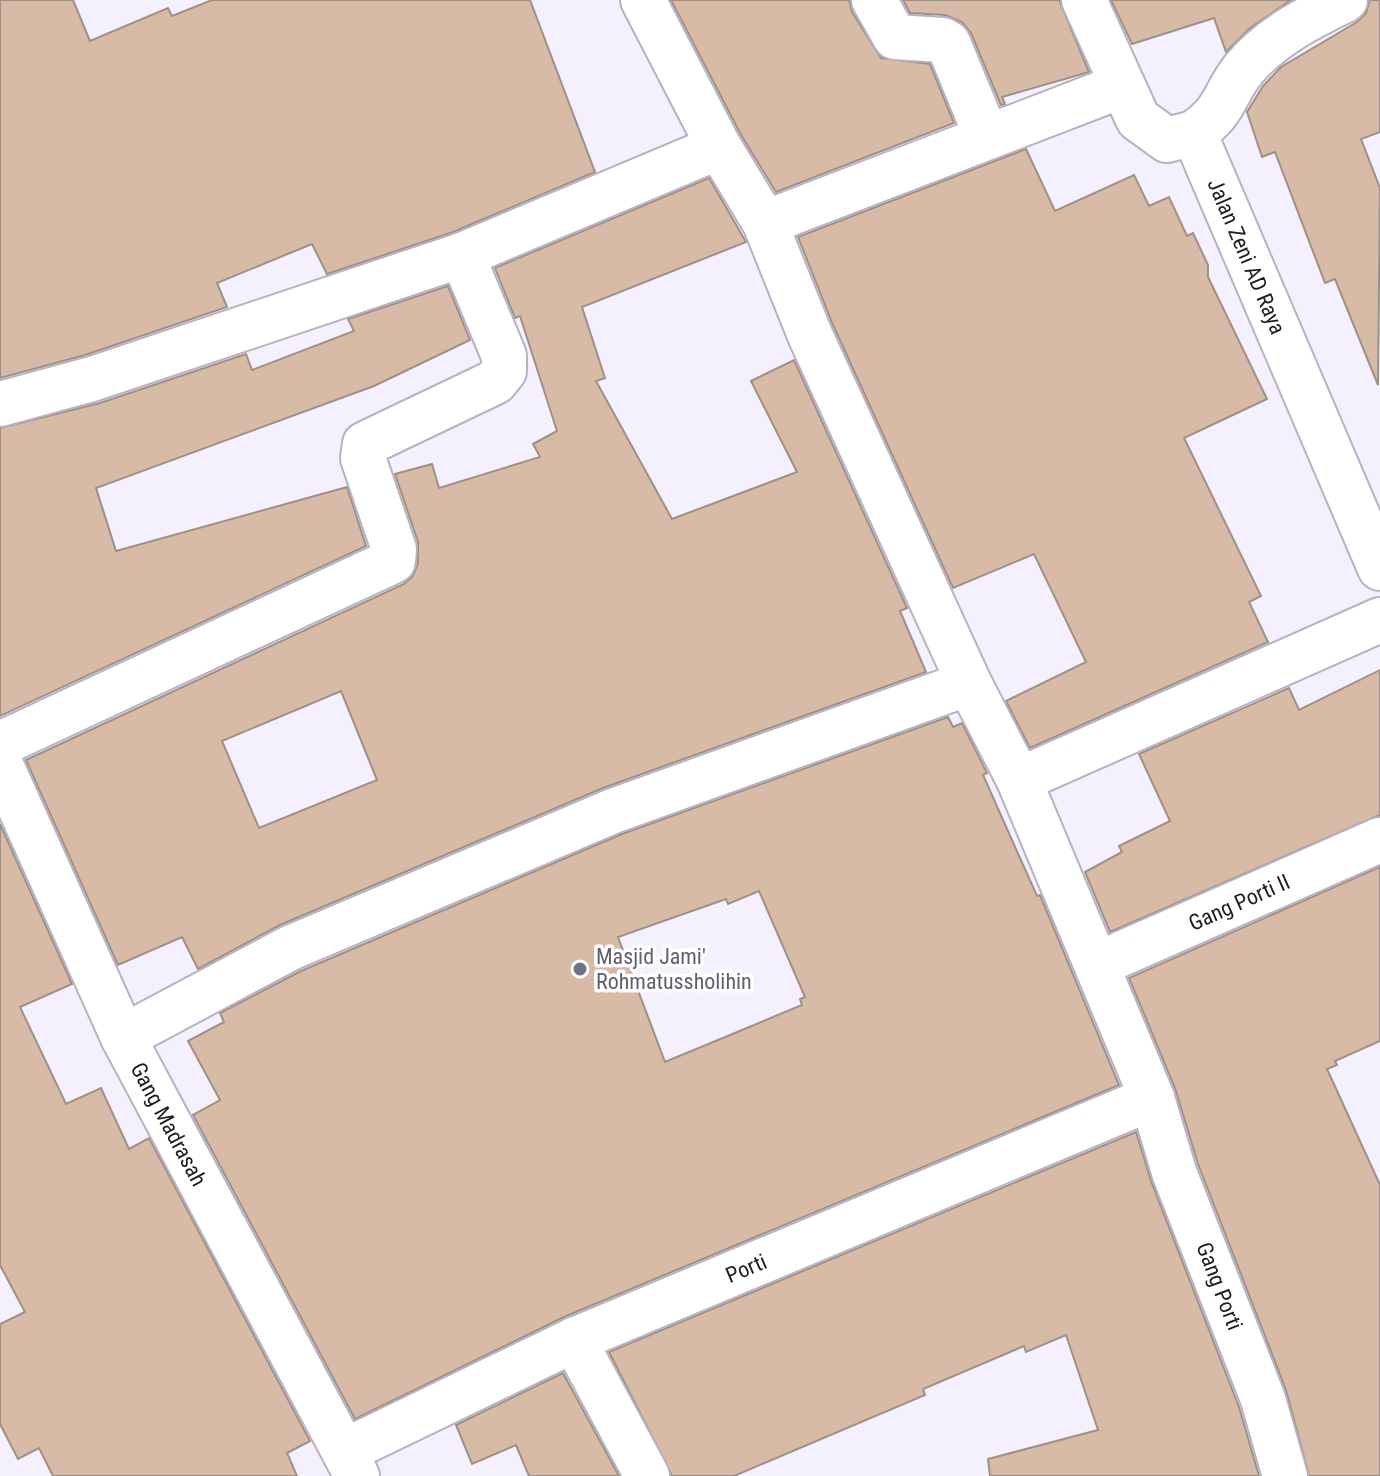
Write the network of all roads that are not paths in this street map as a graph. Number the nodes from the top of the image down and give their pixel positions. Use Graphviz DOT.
graph roads {
  1 [pos="643,0"];
  2 [pos="874,0"];
  3 [pos="1084,0"];
  4 [pos="1345,0"];
  5 [pos="1121,86"];
  6 [pos="1194,133"];
  7 [pos="986,135"];
  8 [pos="719,147"];
  9 [pos="765,223"];
  10 [pos="462,255"];
  11 [pos="0,404"];
  12 [pos="1380,568"];
  13 [pos="1380,620"];
  14 [pos="969,683"];
  15 [pos="0,744"];
  16 [pos="0,763"];
  17 [pos="1019,780"];
  18 [pos="1380,840"];
  19 [pos="1098,964"];
  20 [pos="123,1037"];
  21 [pos="1152,1098"];
  22 [pos="574,1340"];
  23 [pos="351,1463"];
  24 [pos="647,1476"];
  25 [pos="1285,1476"];
  1 -- 8 [label="street, Gang Porti"];
  2 -- 7 [label="street"];
  3 -- 5 [label="street"];
  4 -- 6 [label="street"];
  5 -- 6 [label="street"];
  5 -- 7 [label="street"];
  6 -- 12 [label="street, Jalan Zeni AD Raya"];
  7 -- 9 [label="street"];
  8 -- 9 [label="street, Gang Porti"];
  8 -- 10 [label="street"];
  9 -- 14 [label="street, Gang Porti"];
  10 -- 11 [label="street"];
  10 -- 15 [label="street"];
  13 -- 17 [label="street"];
  14 -- 17 [label="street, Gang Porti"];
  14 -- 20 [label="street"];
  16 -- 20 [label="street, Gang Madrasah"];
  17 -- 19 [label="street, Gang Porti"];
  18 -- 19 [label="street, Gang Porti II"];
  19 -- 21 [label="street, Gang Porti"];
  20 -- 23 [label="street, Gang Madrasah"];
  21 -- 22 [label="street, Porti"];
  21 -- 25 [label="street, Gang Porti"];
  22 -- 23 [label="street, Porti"];
  22 -- 24 [label="street"];
}
